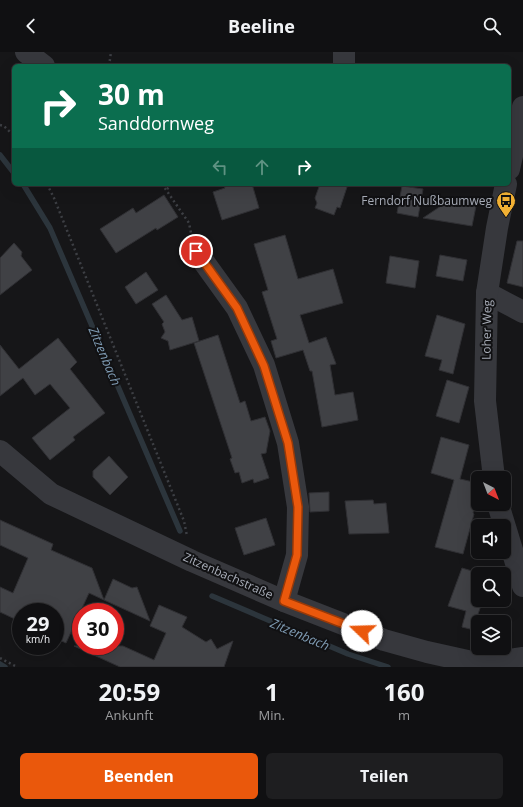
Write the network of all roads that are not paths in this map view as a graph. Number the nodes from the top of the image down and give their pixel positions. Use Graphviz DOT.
graph roads {
  1 [pos="26,52"];
  2 [pos="344,52"];
  3 [pos="41,64"];
  4 [pos="344,64"];
  5 [pos="523,107"];
  6 [pos="511,160"];
  7 [pos="506,186"];
  8 [pos="196,251"];
  9 [pos="487,293"];
  10 [pos="523,312"];
  11 [pos="0,451"];
  12 [pos="493,471"];
  13 [pos="500,511"];
  14 [pos="523,586"];
  15 [pos="284,601"];
  16 [pos="523,658"];
  1 -- 3 [label="street"];
  2 -- 4 [label="street"];
  5 -- 6 [label="street"];
  7 -- 9 [label="street, Loher Weg"];
  8 -- 15 [label="street"];
  9 -- 10 [label="street"];
  9 -- 12 [label="street, Loher Weg"];
  11 -- 15 [label="street, Zitzenbachstraße"];
  13 -- 14 [label="street"];
  15 -- 16 [label="street, Zitzenbachstraße"];
}
